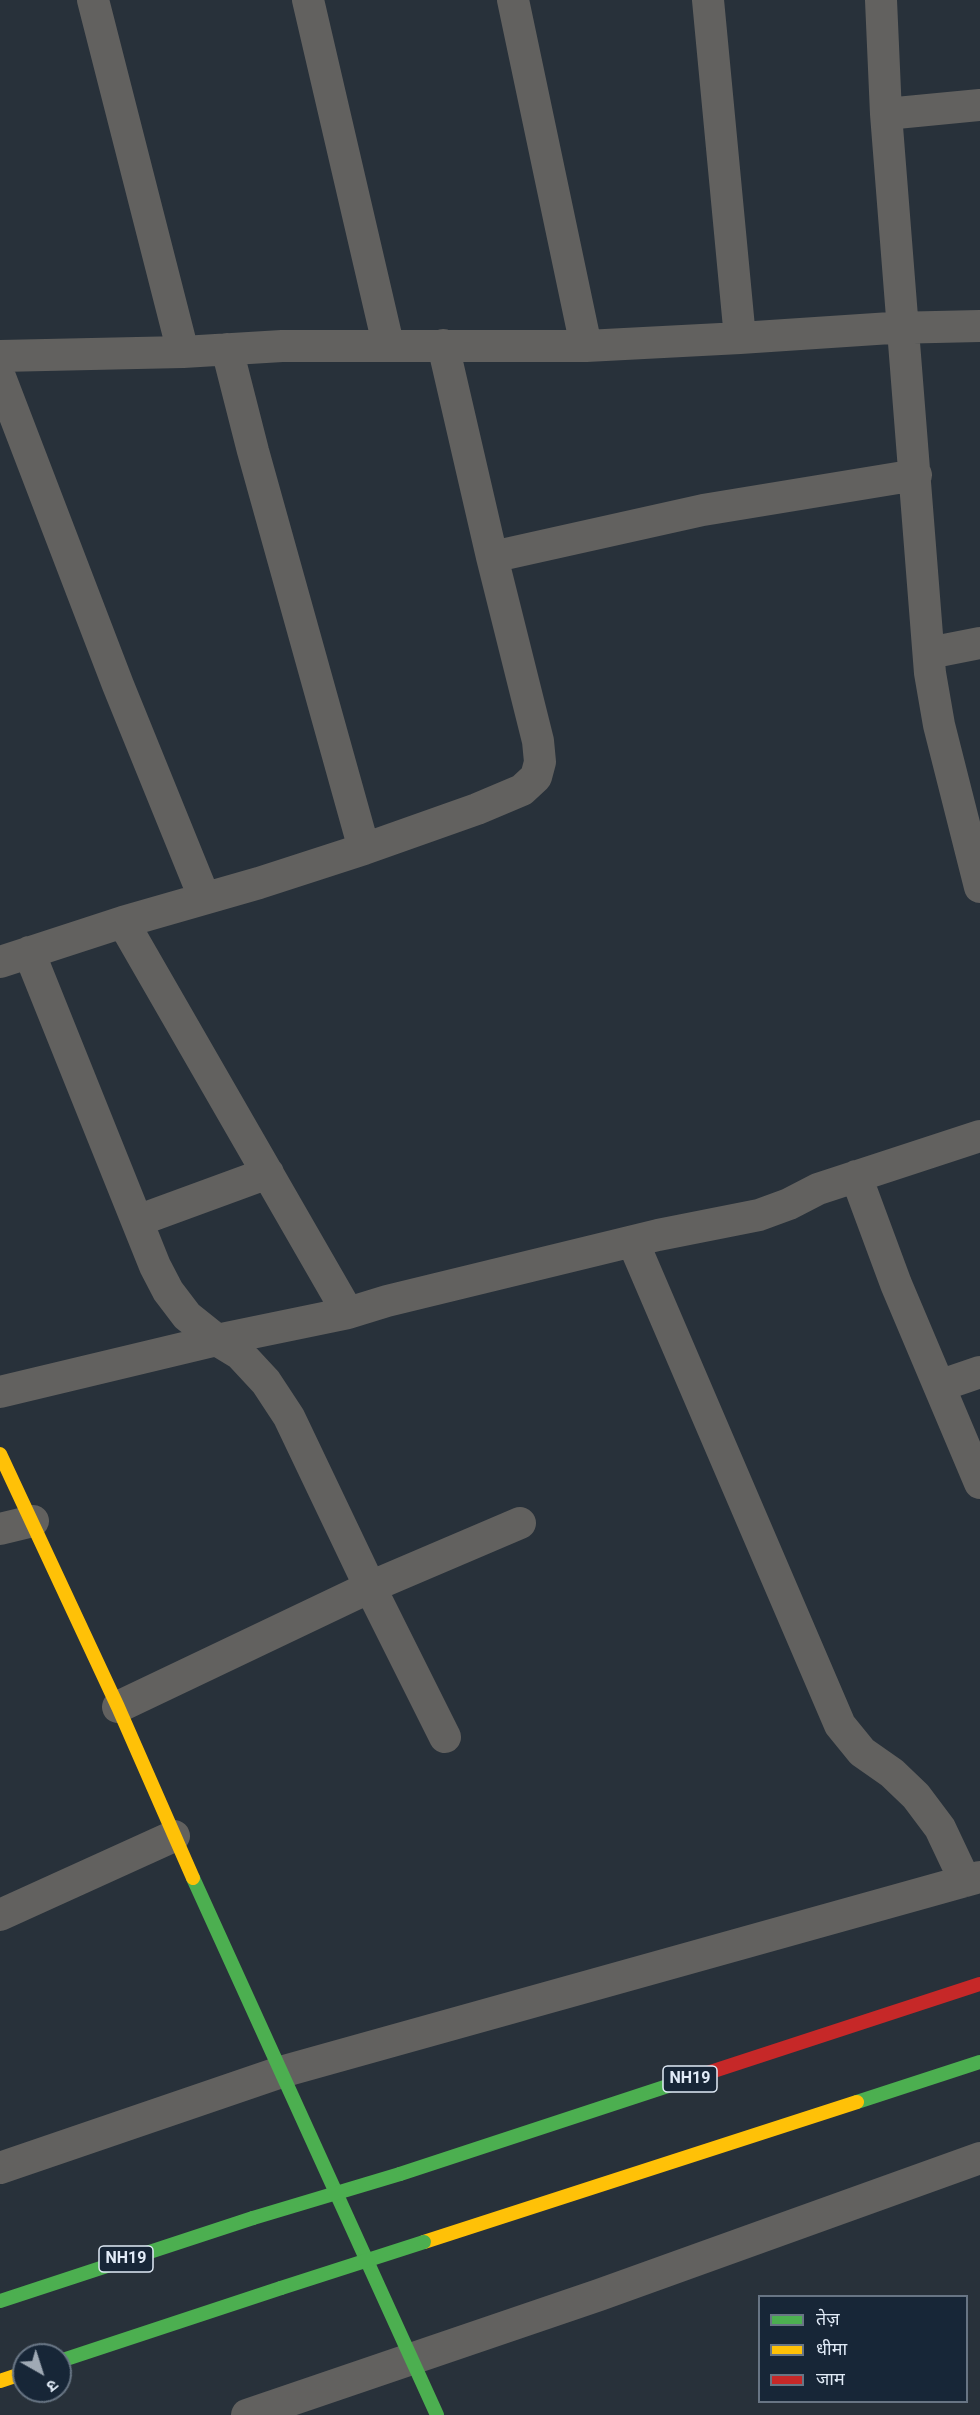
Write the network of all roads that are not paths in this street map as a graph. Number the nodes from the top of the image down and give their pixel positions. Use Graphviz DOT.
graph roads {
  1 [pos="93,0"];
  2 [pos="308,0"];
  3 [pos="513,0"];
  4 [pos="708,0"];
  5 [pos="881,0"];
  6 [pos="980,105"];
  7 [pos="886,114"];
  8 [pos="980,326"];
  9 [pos="904,328"];
  10 [pos="740,338"];
  11 [pos="388,344"];
  12 [pos="443,345"];
  13 [pos="586,346"];
  14 [pos="227,349"];
  15 [pos="183,352"];
  16 [pos="0,357"];
  17 [pos="0,377"];
  18 [pos="915,475"];
  19 [pos="492,557"];
  20 [pos="980,643"];
  21 [pos="929,653"];
  22 [pos="364,849"];
  23 [pos="980,887"];
  24 [pos="204,897"];
  25 [pos="123,922"];
  26 [pos="14,957"];
  27 [pos="980,1136"];
  28 [pos="268,1173"];
  29 [pos="856,1176"];
  30 [pos="137,1221"];
  31 [pos="633,1242"];
  32 [pos="348,1313"];
  33 [pos="217,1340"];
  34 [pos="980,1372"];
  35 [pos="939,1386"];
  36 [pos="0,1392"];
  37 [pos="0,1454"];
  38 [pos="980,1483"];
  39 [pos="33,1521"];
  40 [pos="520,1523"];
  41 [pos="0,1529"];
  42 [pos="370,1587"];
  43 [pos="118,1707"];
  44 [pos="445,1737"];
  45 [pos="174,1836"];
  46 [pos="972,1879"];
  47 [pos="0,1915"];
  48 [pos="980,1983"];
  49 [pos="980,2062"];
  50 [pos="281,2072"];
  51 [pos="980,2158"];
  52 [pos="0,2168"];
  53 [pos="0,2301"];
  54 [pos="72,2357"];
  55 [pos="412,2359"];
  56 [pos="247,2415"];
  57 [pos="437,2415"];
  1 -- 15 [label="street"];
  2 -- 11 [label="street"];
  3 -- 13 [label="street"];
  4 -- 10 [label="street"];
  5 -- 7 [label="street"];
  6 -- 7 [label="street"];
  7 -- 9 [label="street"];
  8 -- 9 [label="street"];
  9 -- 10 [label="street"];
  9 -- 18 [label="street"];
  10 -- 13 [label="street"];
  11 -- 12 [label="street"];
  11 -- 14 [label="street"];
  12 -- 13 [label="street"];
  12 -- 19 [label="street"];
  14 -- 15 [label="street"];
  14 -- 22 [label="street"];
  15 -- 16 [label="street"];
  17 -- 24 [label="street"];
  18 -- 19 [label="street"];
  18 -- 21 [label="street"];
  19 -- 22 [label="street"];
  20 -- 21 [label="street"];
  21 -- 23 [label="street"];
  22 -- 24 [label="street"];
  24 -- 25 [label="street"];
  25 -- 26 [label="street"];
  25 -- 28 [label="street"];
  26 -- 30 [label="street"];
  27 -- 29 [label="street"];
  28 -- 30 [label="street"];
  28 -- 32 [label="street"];
  29 -- 31 [label="street"];
  29 -- 35 [label="street"];
  30 -- 33 [label="street"];
  31 -- 32 [label="street"];
  31 -- 46 [label="street"];
  32 -- 33 [label="street"];
  33 -- 36 [label="street"];
  33 -- 42 [label="street"];
  34 -- 35 [label="street"];
  35 -- 38 [label="street"];
  37 -- 39 [label="main road"];
  39 -- 41 [label="street"];
  39 -- 43 [label="main road"];
  40 -- 42 [label="street"];
  42 -- 43 [label="street"];
  42 -- 44 [label="street"];
  43 -- 45 [label="main road"];
  45 -- 47 [label="street"];
  45 -- 50 [label="main road"];
  46 -- 50 [label="street"];
  48 -- 53 [label="main road, NH19, bridge"];
  49 -- 54 [label="main road, bridge"];
  50 -- 52 [label="street"];
  50 -- 55 [label="main road"];
  51 -- 55 [label="street"];
  55 -- 56 [label="street"];
  55 -- 57 [label="main road"];
}
